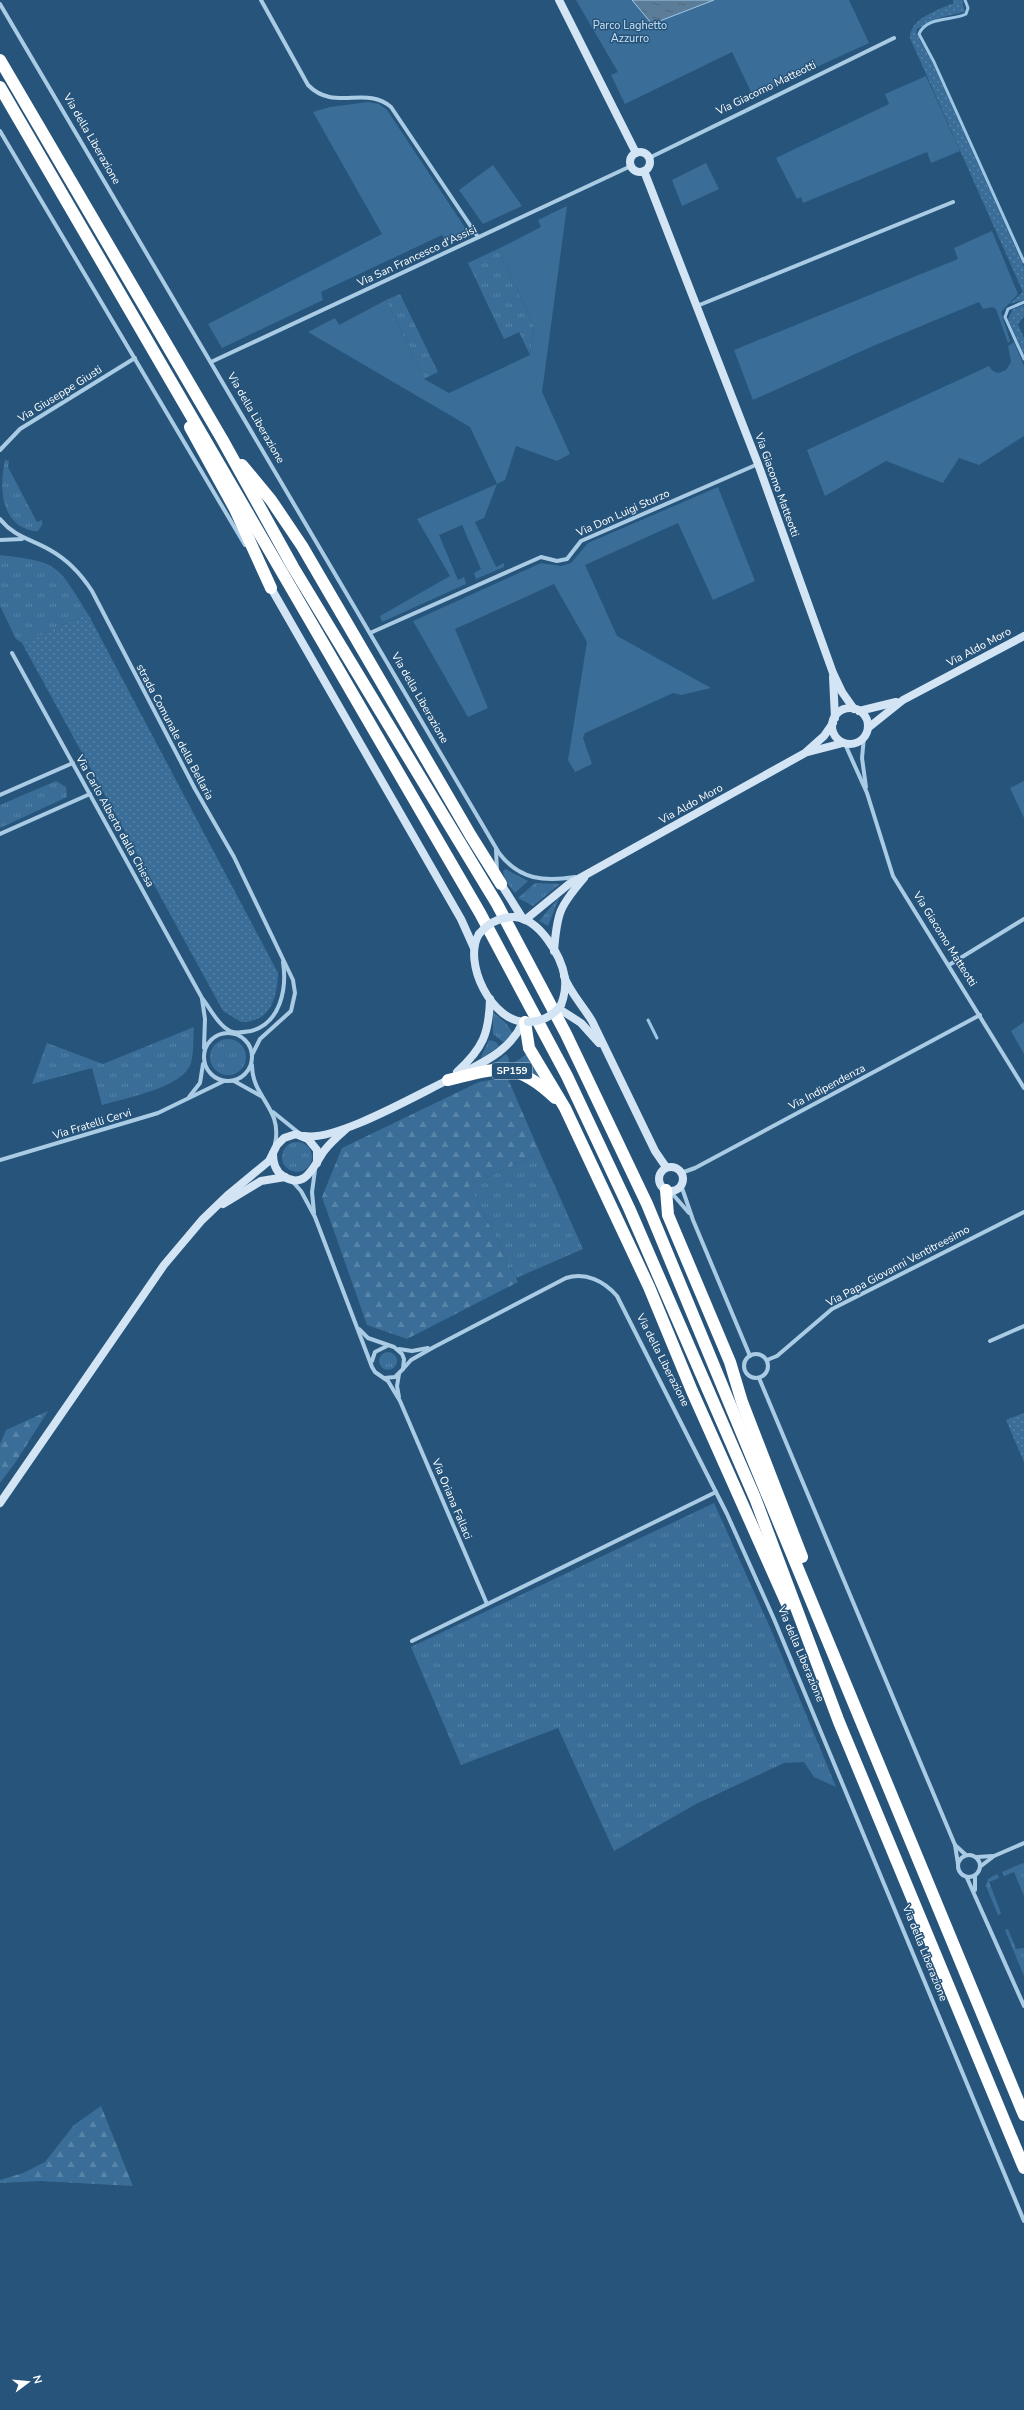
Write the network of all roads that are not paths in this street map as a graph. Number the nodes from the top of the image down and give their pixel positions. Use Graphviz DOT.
graph roads {
  1 [pos="261,0"];
  2 [pos="559,0"];
  3 [pos="0,4"];
  4 [pos="894,38"];
  5 [pos="0,60"];
  6 [pos="0,87"];
  7 [pos="0,131"];
  8 [pos="636,153"];
  9 [pos="648,158"];
  10 [pos="631,166"];
  11 [pos="644,171"];
  12 [pos="953,202"];
  13 [pos="478,237"];
  14 [pos="696,306"];
  15 [pos="140,327"];
  16 [pos="135,358"];
  17 [pos="210,362"];
  18 [pos="222,439"];
  19 [pos="0,450"];
  20 [pos="758,464"];
  21 [pos="0,519"];
  22 [pos="24,539"];
  23 [pos="0,540"];
  24 [pos="271,588"];
  25 [pos="370,633"];
  26 [pos="1024,636"];
  27 [pos="12,653"];
  28 [pos="833,673"];
  29 [pos="903,700"];
  30 [pos="857,710"];
  31 [pos="834,721"];
  32 [pos="868,728"];
  33 [pos="864,737"];
  34 [pos="844,743"];
  35 [pos="805,753"];
  36 [pos="73,763"];
  37 [pos="867,793"];
  38 [pos="90,794"];
  39 [pos="0,795"];
  40 [pos="0,834"];
  41 [pos="494,844"];
  42 [pos="588,874"];
  43 [pos="501,884"];
  44 [pos="1024,919"];
  45 [pos="524,920"];
  46 [pos="474,948"];
  47 [pos="554,952"];
  48 [pos="282,959"];
  49 [pos="949,965"];
  50 [pos="564,976"];
  51 [pos="202,998"];
  52 [pos="490,998"];
  53 [pos="562,1009"];
  54 [pos="980,1015"];
  55 [pos="525,1022"];
  56 [pos="603,1049"];
  57 [pos="203,1056"];
  58 [pos="252,1057"];
  59 [pos="448,1080"];
  60 [pos="224,1081"];
  61 [pos="234,1081"];
  62 [pos="1024,1088"];
  63 [pos="262,1096"];
  64 [pos="188,1099"];
  65 [pos="565,1108"];
  66 [pos="273,1112"];
  67 [pos="346,1128"];
  68 [pos="303,1136"];
  69 [pos="274,1151"];
  70 [pos="0,1160"];
  71 [pos="316,1165"];
  72 [pos="663,1171"];
  73 [pos="681,1173"];
  74 [pos="287,1178"];
  75 [pos="681,1185"];
  76 [pos="668,1190"];
  77 [pos="217,1207"];
  78 [pos="1024,1212"];
  79 [pos="315,1217"];
  80 [pos="693,1220"];
  81 [pos="1024,1326"];
  82 [pos="357,1327"];
  83 [pos="990,1341"];
  84 [pos="389,1345"];
  85 [pos="434,1347"];
  86 [pos="399,1349"];
  87 [pos="750,1356"];
  88 [pos="767,1360"];
  89 [pos="372,1362"];
  90 [pos="402,1369"];
  91 [pos="399,1374"];
  92 [pos="384,1378"];
  93 [pos="759,1378"];
  94 [pos="400,1401"];
  95 [pos="716,1492"];
  96 [pos="0,1503"];
  97 [pos="487,1604"];
  98 [pos="412,1641"];
  99 [pos="858,1714"];
  100 [pos="839,1722"];
  101 [pos="1024,1843"];
  102 [pos="955,1845"];
  103 [pos="966,1856"];
  104 [pos="994,1856"];
  105 [pos="977,1858"];
  106 [pos="958,1864"];
  107 [pos="981,1866"];
  108 [pos="975,1877"];
  109 [pos="967,1878"];
  110 [pos="975,1892"];
  111 [pos="1024,2006"];
  112 [pos="1024,2115"];
  113 [pos="1024,2168"];
  114 [pos="1024,2221"];
  1 -- 13 [label="street"];
  2 -- 8 [label="street"];
  3 -- 17 [label="street, Via della Liberazione"];
  4 -- 9 [label="street, Via Giacomo Matteotti"];
  5 -- 18 [label="highway"];
  6 -- 15 [label="highway"];
  7 -- 16 [label="street"];
  8 -- 9 [label="street"];
  8 -- 10 [label="street"];
  9 -- 11 [label="street"];
  10 -- 11 [label="street"];
  10 -- 13 [label="street, Via San Francesco d'Assisi"];
  11 -- 14 [label="street, Via Giacomo Matteotti"];
  12 -- 14 [label="street"];
  13 -- 17 [label="street, Via San Francesco d'Assisi"];
  14 -- 20 [label="street, Via Giacomo Matteotti"];
  15 -- 24 [label="highway"];
  15 -- 100 [label="highway"];
  16 -- 19 [label="street, Via Giuseppe Giusti"];
  16 -- 24 [label="street"];
  17 -- 25 [label="street, Via della Liberazione"];
  18 -- 43 [label="highway"];
  18 -- 99 [label="highway"];
  20 -- 25 [label="street, Via Don Luigi Sturzo"];
  20 -- 28 [label="street, Via Giacomo Matteotti"];
  21 -- 22 [label="street"];
  22 -- 23 [label="street"];
  22 -- 48 [label="street, strada Comunale della Bellaria"];
  24 -- 46 [label="street"];
  25 -- 41 [label="street, Via della Liberazione"];
  26 -- 29 [label="street, Via Aldo Moro"];
  27 -- 36 [label="street, Via Carlo Alberto dalla Chiesa"];
  28 -- 30 [label="street, Via Giacomo Matteotti"];
  28 -- 31 [label="street, Via Giacomo Matteotti"];
  29 -- 30 [label="street, Via Aldo Moro"];
  29 -- 32 [label="street, Via Aldo Moro"];
  30 -- 31 [label="street"];
  30 -- 32 [label="street"];
  31 -- 34 [label="street"];
  31 -- 35 [label="street, Via Aldo Moro"];
  32 -- 33 [label="street"];
  33 -- 34 [label="street"];
  33 -- 37 [label="street, Via Giacomo Matteotti"];
  34 -- 35 [label="street, Via Aldo Moro"];
  34 -- 37 [label="street, Via Giacomo Matteotti"];
  35 -- 42 [label="street, Via Aldo Moro"];
  36 -- 38 [label="street, Via Carlo Alberto dalla Chiesa"];
  36 -- 39 [label="street"];
  37 -- 49 [label="street, Via Giacomo Matteotti"];
  38 -- 40 [label="street"];
  38 -- 51 [label="street, Via Carlo Alberto dalla Chiesa"];
  41 -- 42 [label="street, Via della Liberazione"];
  41 -- 43 [label="street, Via della Liberazione"];
  42 -- 45 [label="street, Via Aldo Moro"];
  42 -- 47 [label="street, Via Aldo Moro"];
  43 -- 45 [label="street"];
  44 -- 49 [label="street"];
  45 -- 46 [label="street, bridge"];
  45 -- 47 [label="street"];
  46 -- 52 [label="street"];
  47 -- 50 [label="street"];
  48 -- 51 [label="street, Via Carlo Alberto dalla Chiesa"];
  48 -- 58 [label="street"];
  49 -- 54 [label="street, Via Giacomo Matteotti"];
  50 -- 53 [label="street"];
  50 -- 56 [label="street"];
  51 -- 57 [label="street, Via Carlo Alberto dalla Chiesa"];
  52 -- 55 [label="street"];
  52 -- 59 [label="street, SP159"];
  53 -- 55 [label="street, bridge"];
  53 -- 56 [label="street"];
  54 -- 62 [label="street, Via Giacomo Matteotti"];
  54 -- 73 [label="street, Via Indipendenza"];
  55 -- 59 [label="street, SP159"];
  55 -- 65 [label="highway"];
  56 -- 72 [label="street"];
  57 -- 58 [label="street"];
  57 -- 60 [label="street"];
  57 -- 64 [label="street"];
  58 -- 61 [label="street"];
  58 -- 63 [label="street"];
  59 -- 65 [label="highway, SP159"];
  59 -- 67 [label="street, SP159"];
  60 -- 61 [label="street"];
  60 -- 64 [label="street, Via Fratelli Cervi"];
  61 -- 63 [label="street"];
  63 -- 66 [label="street"];
  64 -- 70 [label="street, Via Fratelli Cervi"];
  65 -- 100 [label="highway"];
  66 -- 68 [label="street"];
  66 -- 69 [label="street"];
  67 -- 68 [label="street, SP159"];
  67 -- 71 [label="street, SP159"];
  68 -- 69 [label="street, SP159"];
  68 -- 71 [label="street"];
  69 -- 74 [label="street"];
  69 -- 77 [label="street, SP159"];
  71 -- 74 [label="street, SP159"];
  71 -- 79 [label="street"];
  72 -- 73 [label="street"];
  72 -- 76 [label="street"];
  73 -- 75 [label="street"];
  74 -- 77 [label="street, SP159"];
  74 -- 79 [label="street"];
  75 -- 76 [label="street"];
  75 -- 80 [label="street"];
  76 -- 80 [label="street"];
  76 -- 99 [label="highway"];
  77 -- 96 [label="street, SP159"];
  78 -- 88 [label="street, Via Papa Giovanni Ventitreesimo"];
  79 -- 82 [label="street"];
  80 -- 87 [label="street"];
  81 -- 83 [label="street"];
  82 -- 84 [label="street"];
  82 -- 89 [label="street"];
  84 -- 86 [label="street"];
  84 -- 89 [label="street"];
  85 -- 86 [label="street, Via della Liberazione"];
  85 -- 90 [label="street, Via della Liberazione"];
  85 -- 95 [label="street, Via della Liberazione"];
  86 -- 90 [label="street"];
  87 -- 88 [label="street"];
  87 -- 93 [label="street"];
  88 -- 93 [label="street"];
  89 -- 92 [label="street"];
  90 -- 91 [label="street"];
  91 -- 92 [label="street"];
  91 -- 94 [label="street"];
  92 -- 94 [label="street"];
  93 -- 102 [label="street"];
  94 -- 97 [label="street, Via Oriana Fallaci"];
  95 -- 97 [label="street"];
  95 -- 114 [label="street, Via della Liberazione"];
  97 -- 98 [label="street"];
  99 -- 112 [label="highway"];
  100 -- 113 [label="highway"];
  101 -- 104 [label="street"];
  102 -- 103 [label="street"];
  102 -- 106 [label="street"];
  103 -- 105 [label="street"];
  103 -- 106 [label="street"];
  104 -- 105 [label="street"];
  104 -- 107 [label="street"];
  105 -- 107 [label="street"];
  106 -- 109 [label="street"];
  107 -- 108 [label="street"];
  108 -- 109 [label="street"];
  108 -- 110 [label="street"];
  109 -- 110 [label="street"];
  110 -- 111 [label="street"];
}
